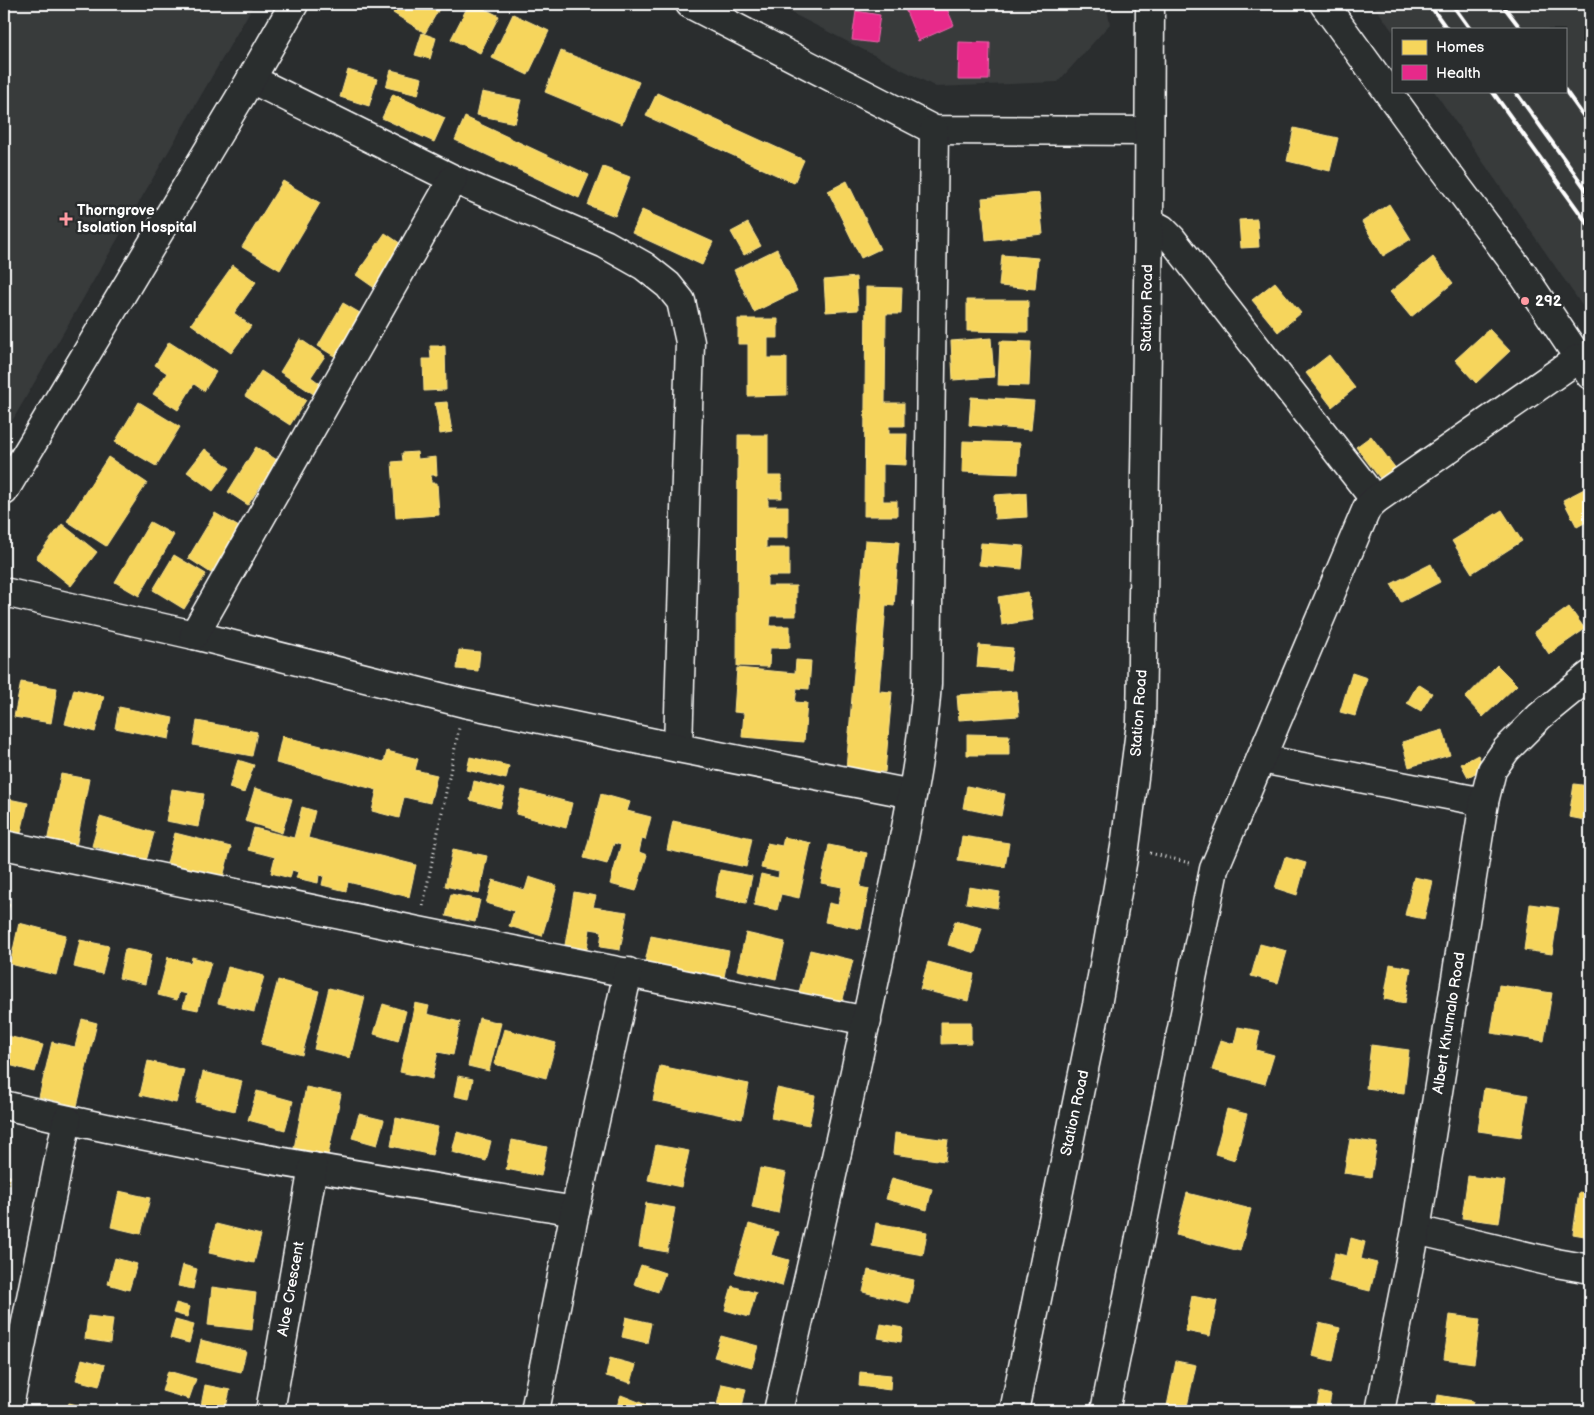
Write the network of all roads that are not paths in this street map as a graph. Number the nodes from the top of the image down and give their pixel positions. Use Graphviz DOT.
graph roads {
  1 [pos="294,4"];
  2 [pos="690,4"];
  3 [pos="1150,4"];
  4 [pos="1324,4"];
  5 [pos="251,79"];
  6 [pos="934,130"];
  7 [pos="1149,131"];
  8 [pos="453,179"];
  9 [pos="1149,222"];
  10 [pos="1584,366"];
  11 [pos="4,491"];
  12 [pos="1375,500"];
  13 [pos="4,592"];
  14 [pos="194,635"];
  15 [pos="1590,675"];
  16 [pos="678,748"];
  17 [pos="1261,759"];
  18 [pos="912,794"];
  19 [pos="1484,802"];
  20 [pos="4,845"];
  21 [pos="628,972"];
  22 [pos="867,1021"];
  23 [pos="4,1105"];
  24 [pos="67,1120"];
  25 [pos="313,1168"];
  26 [pos="575,1211"];
  27 [pos="1416,1230"];
  28 [pos="1590,1269"];
  29 [pos="8,1411"];
  30 [pos="270,1411"];
  31 [pos="536,1411"];
  32 [pos="778,1411"];
  33 [pos="1014,1411"];
  34 [pos="1105,1411"];
  35 [pos="1380,1411"];
  1 -- 5 [label="street"];
  2 -- 6 [label="street"];
  3 -- 7 [label="street, Station Road"];
  4 -- 10 [label="street"];
  5 -- 8 [label="street"];
  5 -- 11 [label="street"];
  6 -- 7 [label="street"];
  6 -- 18 [label="street"];
  7 -- 9 [label="street, Station Road"];
  8 -- 14 [label="street"];
  8 -- 16 [label="street"];
  9 -- 12 [label="street"];
  9 -- 33 [label="street, Station Road"];
  10 -- 12 [label="street"];
  12 -- 17 [label="street"];
  13 -- 14 [label="street"];
  14 -- 16 [label="street"];
  15 -- 19 [label="street, Albert Khumalo Road"];
  16 -- 18 [label="street"];
  17 -- 19 [label="street"];
  17 -- 34 [label="street"];
  18 -- 22 [label="street"];
  19 -- 27 [label="street, Albert Khumalo Road"];
  20 -- 21 [label="street"];
  21 -- 22 [label="street"];
  21 -- 26 [label="street"];
  22 -- 32 [label="street"];
  23 -- 24 [label="street"];
  24 -- 25 [label="street"];
  24 -- 29 [label="street"];
  25 -- 26 [label="street"];
  25 -- 30 [label="street, Aloe Crescent"];
  26 -- 31 [label="street"];
  27 -- 28 [label="street"];
  27 -- 35 [label="street, Albert Khumalo Road"];
}
